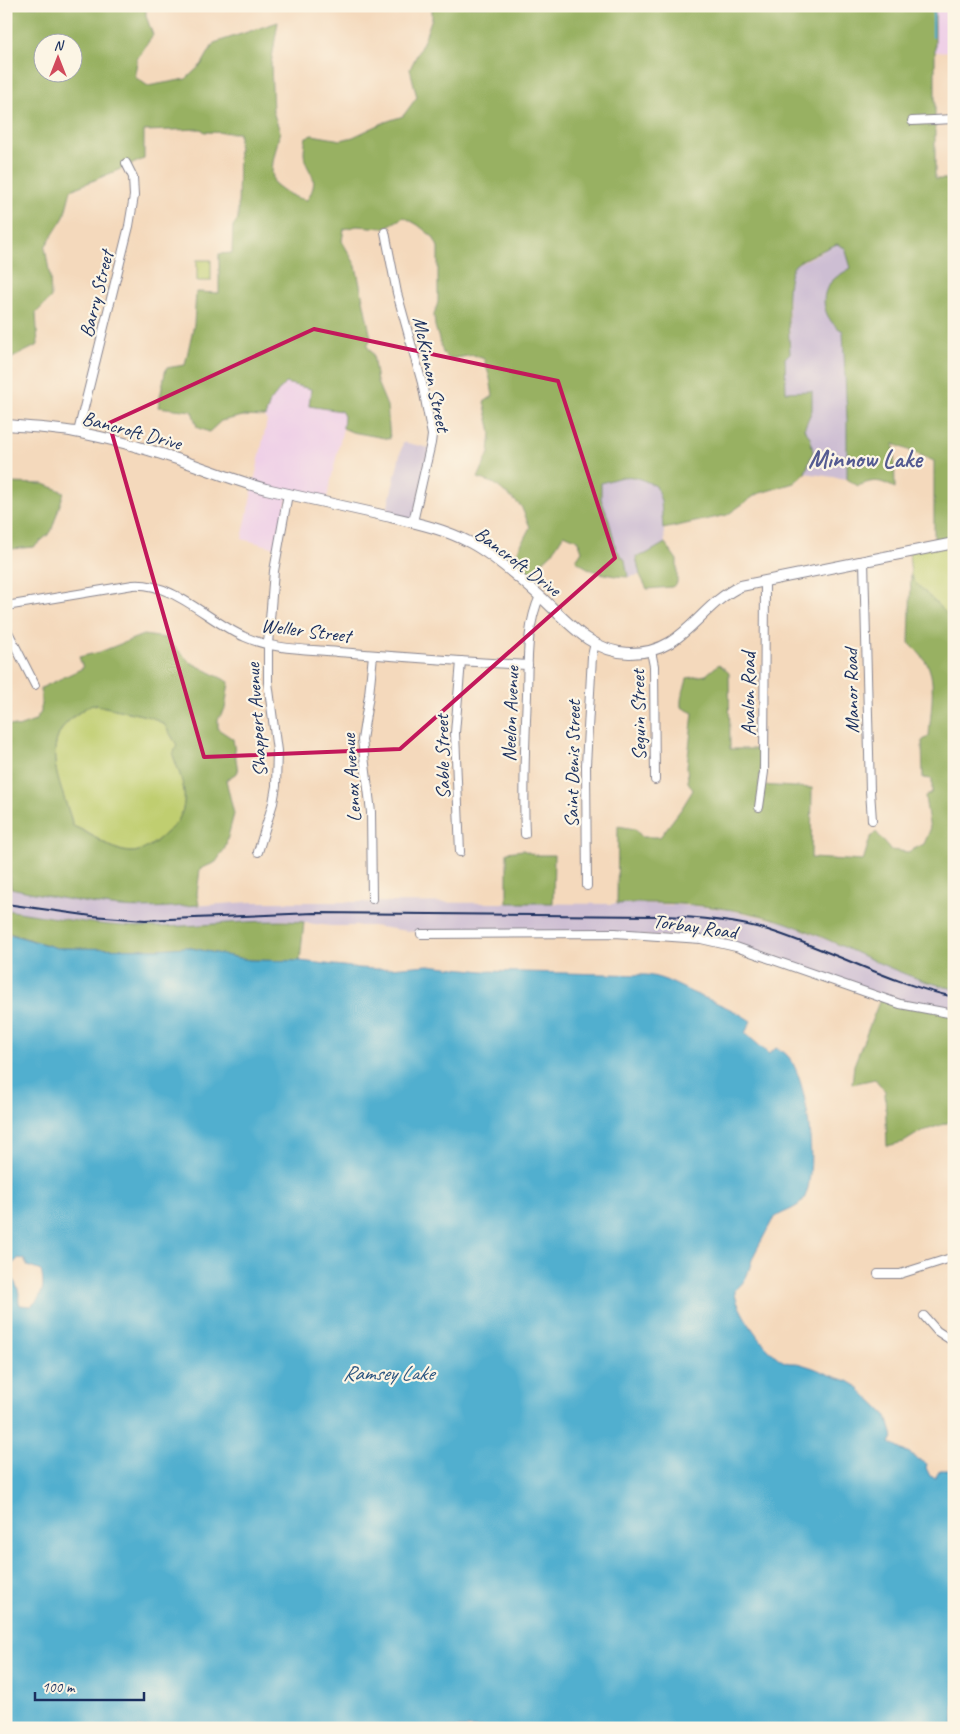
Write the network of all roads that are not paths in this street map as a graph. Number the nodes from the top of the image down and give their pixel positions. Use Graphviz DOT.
graph roads {
  1 [pos="954,119"];
  2 [pos="912,121"];
  3 [pos="126,163"];
  4 [pos="385,232"];
  5 [pos="6,425"];
  6 [pos="78,432"];
  7 [pos="288,494"];
  8 [pos="413,522"];
  9 [pos="954,542"];
  10 [pos="864,561"];
  11 [pos="765,581"];
  12 [pos="540,596"];
  13 [pos="6,606"];
  14 [pos="6,628"];
  15 [pos="595,643"];
  16 [pos="268,644"];
  17 [pos="651,650"];
  18 [pos="373,655"];
  19 [pos="460,661"];
  20 [pos="528,666"];
  21 [pos="34,685"];
  22 [pos="655,780"];
  23 [pos="759,807"];
  24 [pos="872,820"];
  25 [pos="525,834"];
  26 [pos="258,852"];
  27 [pos="460,852"];
  28 [pos="587,886"];
  29 [pos="372,899"];
  30 [pos="421,934"];
  31 [pos="954,1014"];
  32 [pos="954,1257"];
  33 [pos="878,1274"];
  34 [pos="924,1316"];
  35 [pos="954,1342"];
  1 -- 2 [label="street"];
  3 -- 6 [label="street, Barry Street"];
  4 -- 8 [label="street, McKinnon Street"];
  5 -- 6 [label="main road, Bancroft Drive"];
  6 -- 7 [label="main road, Bancroft Drive"];
  7 -- 8 [label="main road, Bancroft Drive"];
  7 -- 16 [label="street, Shappert Avenue"];
  8 -- 12 [label="main road, Bancroft Drive"];
  9 -- 10 [label="main road, Bancroft Drive"];
  10 -- 11 [label="main road, Bancroft Drive"];
  10 -- 24 [label="street, Manor Road"];
  11 -- 17 [label="main road, Bancroft Drive"];
  11 -- 23 [label="street, Avalon Road"];
  12 -- 15 [label="main road, Bancroft Drive"];
  12 -- 20 [label="street, Neelon Avenue"];
  13 -- 16 [label="street, Weller Street"];
  14 -- 21 [label="street"];
  15 -- 17 [label="main road, Bancroft Drive"];
  15 -- 28 [label="street, Saint Denis Street"];
  16 -- 18 [label="street, Weller Street"];
  16 -- 26 [label="street, Shappert Avenue"];
  17 -- 22 [label="street, Seguin Street"];
  18 -- 19 [label="street, Weller Street"];
  18 -- 29 [label="street, Lenox Avenue"];
  19 -- 20 [label="street, Weller Street"];
  19 -- 27 [label="street, Sable Street"];
  20 -- 25 [label="street, Neelon Avenue"];
  30 -- 31 [label="street, Torbay Road"];
  32 -- 33 [label="street"];
  34 -- 35 [label="street"];
}
